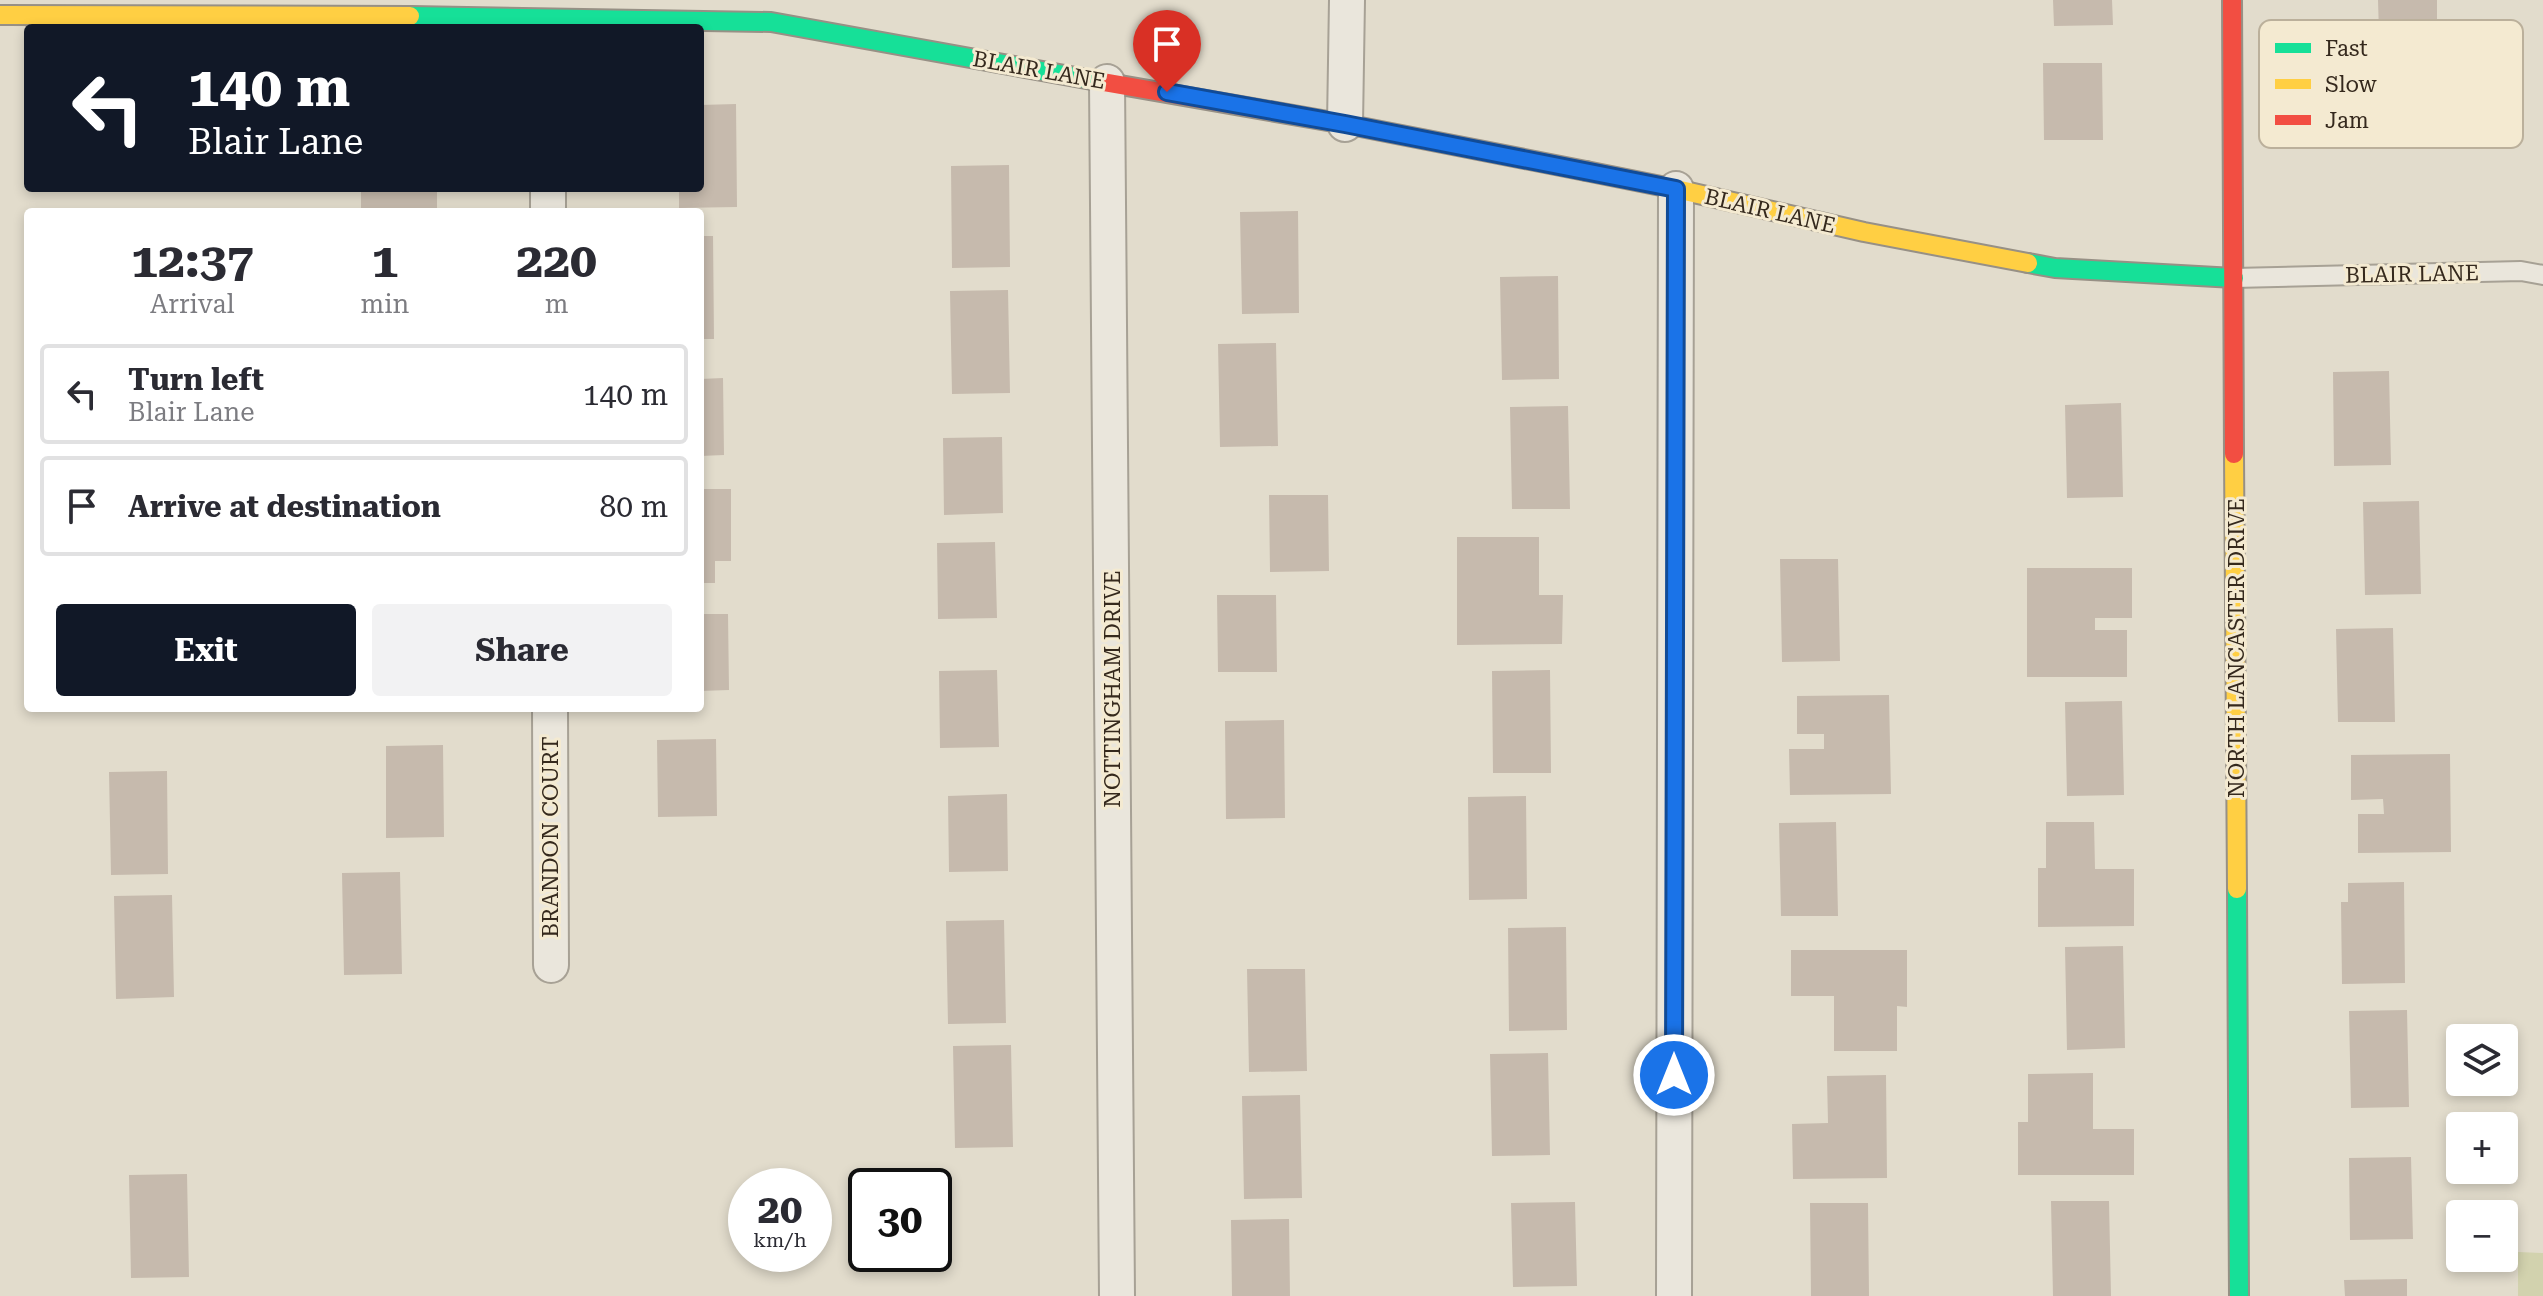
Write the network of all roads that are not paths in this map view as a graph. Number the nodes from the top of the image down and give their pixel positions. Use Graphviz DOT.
graph roads {
  1 [pos="1347,0"];
  2 [pos="2232,0"];
  3 [pos="0,15"];
  4 [pos="547,22"];
  5 [pos="1107,82"];
  6 [pos="1345,124"];
  7 [pos="1676,189"];
  8 [pos="2543,275"];
  9 [pos="2234,278"];
  10 [pos="550,712"];
  11 [pos="551,965"];
  12 [pos="1117,1296"];
  13 [pos="1674,1296"];
  14 [pos="2239,1296"];
  1 -- 6 [label="street"];
  2 -- 9 [label="street, NORTH LANCASTER DRIVE"];
  3 -- 4 [label="street, BLAIR LANE"];
  4 -- 5 [label="street, BLAIR LANE"];
  5 -- 6 [label="street, BLAIR LANE"];
  5 -- 12 [label="street, NOTTINGHAM DRIVE"];
  6 -- 7 [label="street, BLAIR LANE"];
  7 -- 9 [label="street, BLAIR LANE"];
  7 -- 13 [label="street"];
  8 -- 9 [label="lane, BLAIR LANE"];
  9 -- 14 [label="street, NORTH LANCASTER DRIVE"];
  10 -- 11 [label="street, BRANDON COURT"];
}
